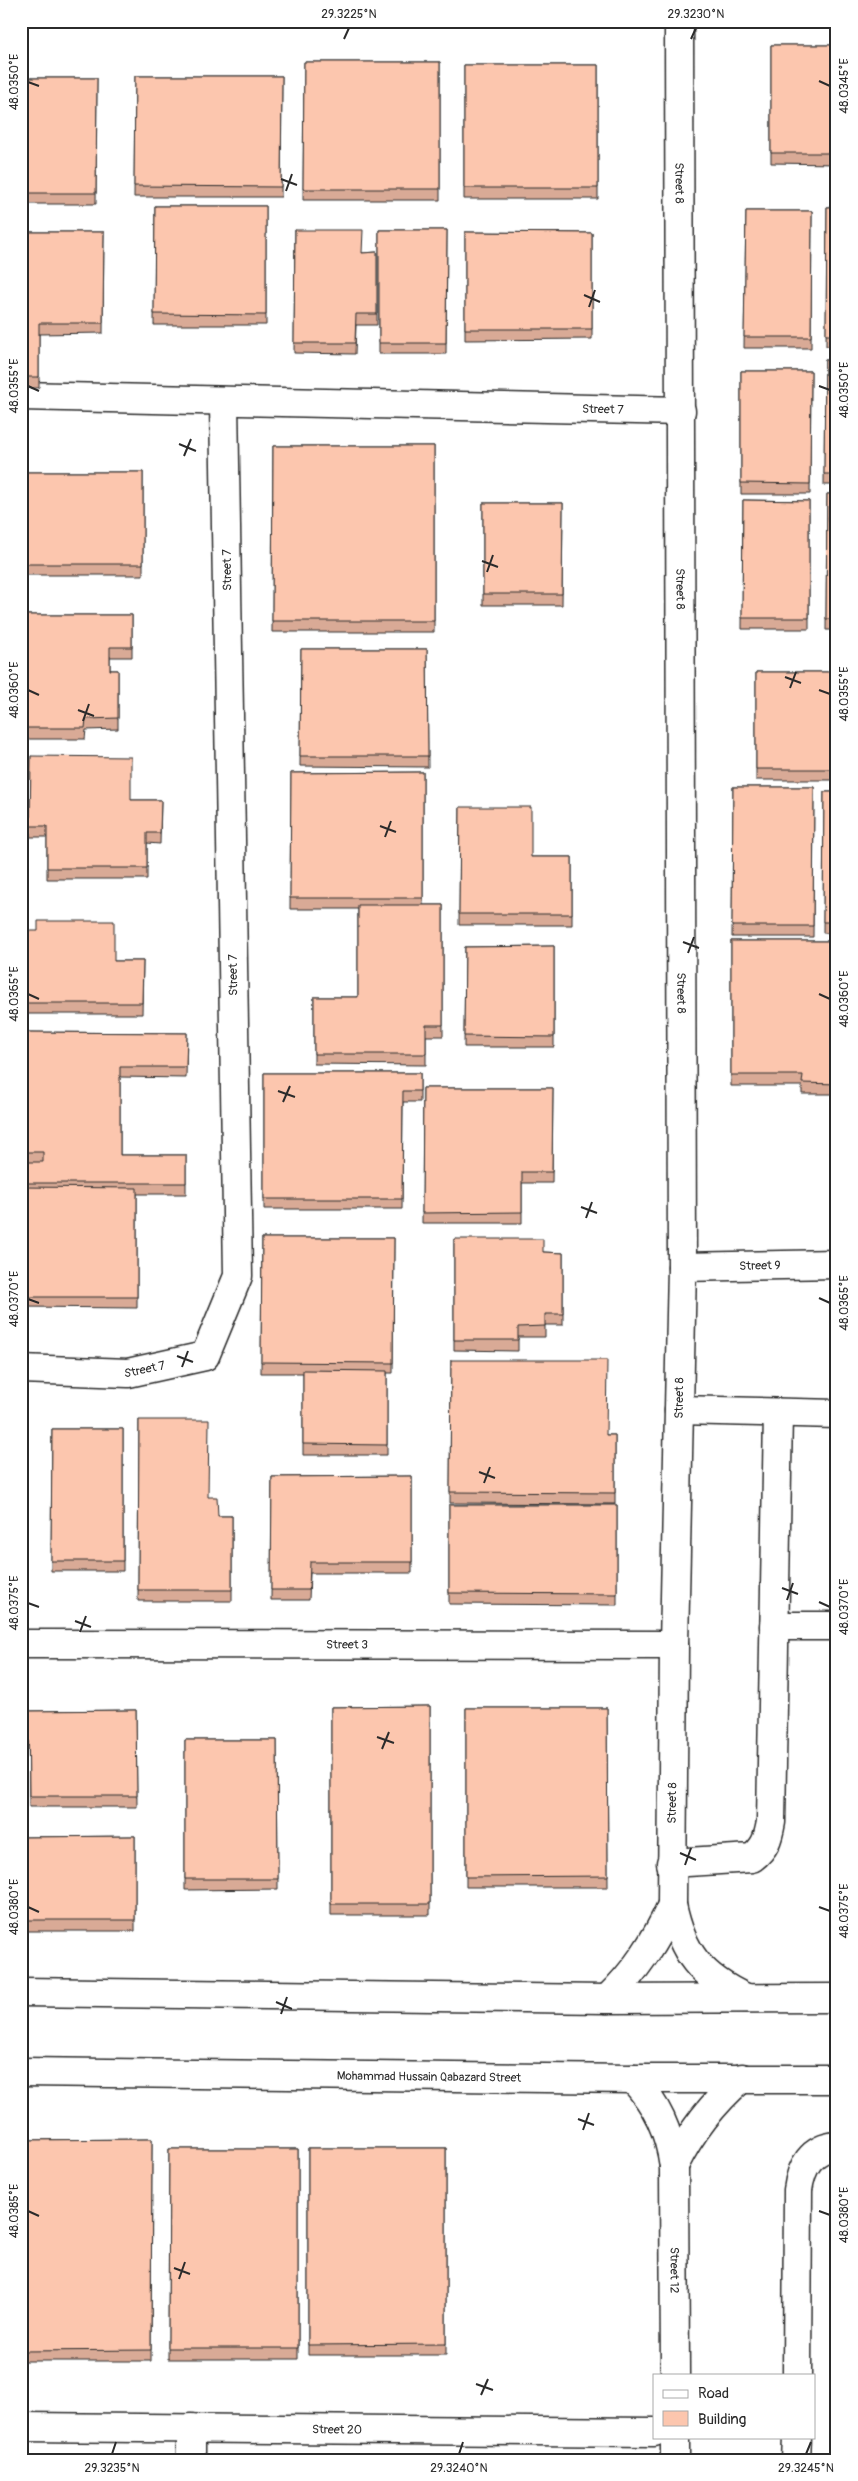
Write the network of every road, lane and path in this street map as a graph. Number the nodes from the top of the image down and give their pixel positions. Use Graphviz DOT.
graph roads {
  1 [pos="679,21"];
  2 [pos="21,396"];
  3 [pos="224,402"];
  4 [pos="681,411"];
  5 [pos="837,1264"];
  6 [pos="682,1267"];
  7 [pos="21,1369"];
  8 [pos="679,1410"];
  9 [pos="778,1413"];
  10 [pos="837,1414"];
  11 [pos="774,1626"];
  12 [pos="837,1626"];
  13 [pos="21,1644"];
  14 [pos="674,1645"];
  15 [pos="671,1863"];
  16 [pos="672,1905"];
  17 [pos="21,1992"];
  18 [pos="746,1998"];
  19 [pos="837,1998"];
  20 [pos="607,1999"];
  21 [pos="21,2072"];
  22 [pos="742,2078"];
  23 [pos="633,2079"];
  24 [pos="837,2079"];
  25 [pos="837,2146"];
  26 [pos="674,2166"];
  27 [pos="674,2374"];
  28 [pos="797,2374"];
  29 [pos="21,2427"];
  30 [pos="191,2428"];
  31 [pos="653,2432"];
  32 [pos="675,2438"];
  33 [pos="796,2438"];
  34 [pos="191,2460"];
  35 [pos="675,2460"];
  36 [pos="796,2460"];
  1 -- 4 [label="street, Street 8"];
  2 -- 3 [label="street, Street 7"];
  3 -- 4 [label="street, Street 7"];
  3 -- 7 [label="street, Street 7"];
  4 -- 6 [label="street, Street 8"];
  5 -- 6 [label="street, Street 9"];
  6 -- 8 [label="street, Street 8"];
  8 -- 9 [label="street"];
  8 -- 14 [label="street, Street 8"];
  9 -- 10 [label="street"];
  9 -- 11 [label="street"];
  11 -- 12 [label="street"];
  11 -- 15 [label="street"];
  13 -- 14 [label="street, Street 3"];
  14 -- 15 [label="street, Street 8"];
  15 -- 16 [label="street, Street 8"];
  16 -- 18 [label="street, Street 8"];
  16 -- 20 [label="street, Street 8"];
  17 -- 20 [label="street"];
  18 -- 19 [label="street"];
  18 -- 20 [label="street"];
  21 -- 23 [label="street, Mohammad Hussain Qabazard Street"];
  22 -- 23 [label="street, Mohammad Hussain Qabazard Street"];
  22 -- 24 [label="street, Mohammad Hussain Qabazard Street"];
  22 -- 26 [label="street, Street 12"];
  23 -- 26 [label="street, Street 12"];
  25 -- 28 [label="street"];
  26 -- 27 [label="street, Street 12"];
  29 -- 30 [label="street, Street 20"];
  30 -- 31 [label="street, Street 20"];
  30 -- 34 [label="street"];
  32 -- 35 [label="street"];
  33 -- 36 [label="street"];
}
